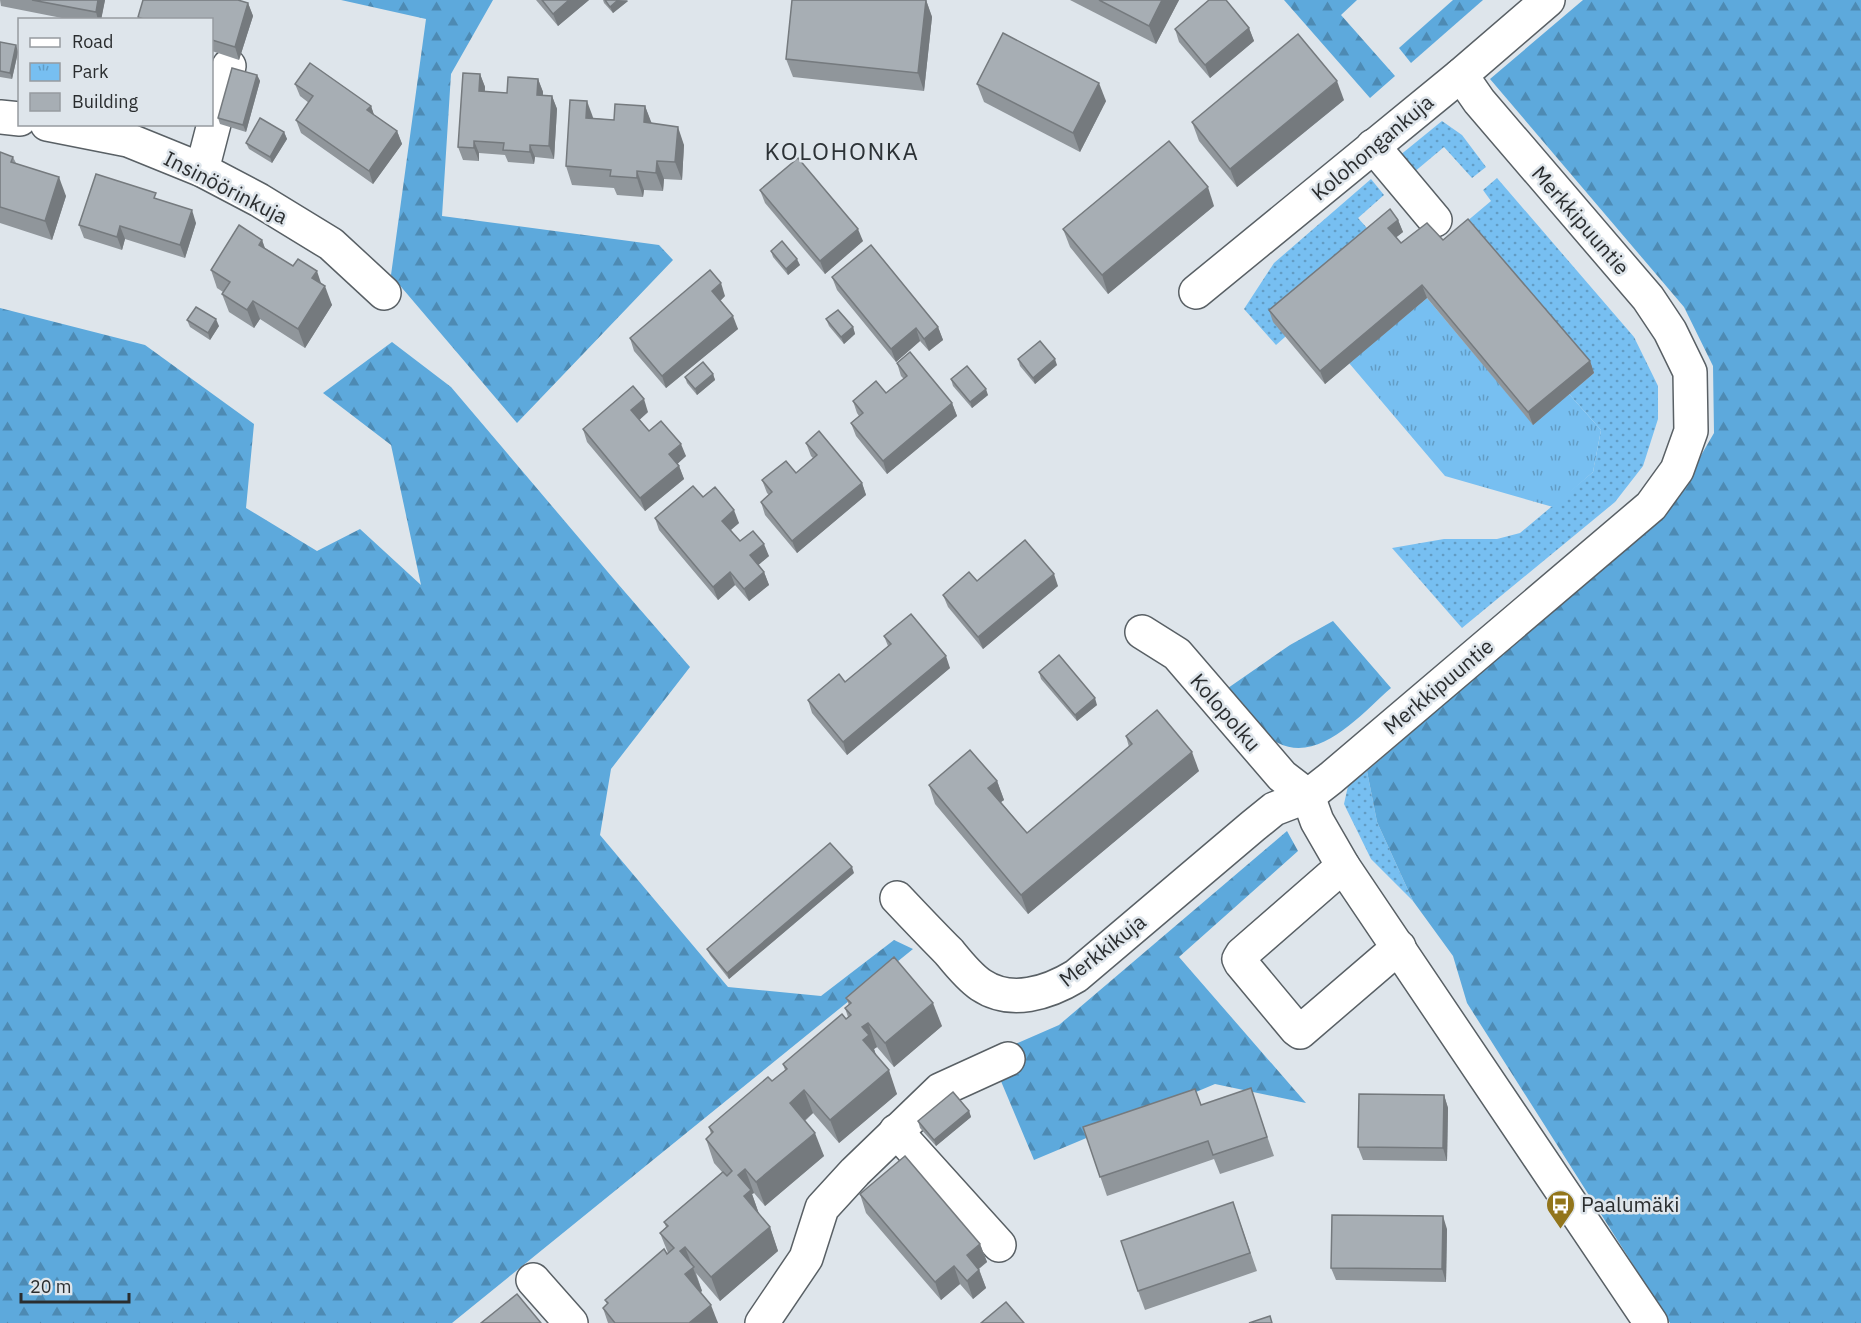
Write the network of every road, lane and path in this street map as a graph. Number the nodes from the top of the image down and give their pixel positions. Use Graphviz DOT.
graph roads {
  1 [pos="1548,0"];
  2 [pos="229,66"];
  3 [pos="1461,75"];
  4 [pos="0,117"];
  5 [pos="18,119"];
  6 [pos="213,125"];
  7 [pos="57,126"];
  8 [pos="213,126"];
  9 [pos="1373,146"];
  10 [pos="201,170"];
  11 [pos="1435,220"];
  12 [pos="1196,292"];
  13 [pos="384,293"];
  14 [pos="1142,632"];
  15 [pos="1308,796"];
  16 [pos="1343,866"];
  17 [pos="897,898"];
  18 [pos="1399,947"];
  19 [pos="1008,1059"];
  20 [pos="896,1131"];
  21 [pos="999,1245"];
  22 [pos="532,1280"];
  23 [pos="571,1323"];
  24 [pos="762,1323"];
  25 [pos="1651,1323"];
  1 -- 3 [label="street, Kolohongankuja"];
  2 -- 6 [label="street"];
  3 -- 9 [label="street, Kolohongankuja"];
  3 -- 15 [label="street, Merkkipuuntie"];
  4 -- 5 [label="street"];
  7 -- 10 [label="street, Insinöörinkuja"];
  8 -- 10 [label="street"];
  9 -- 11 [label="street"];
  9 -- 12 [label="street, Kolohongankuja"];
  10 -- 13 [label="street, Insinöörinkuja"];
  14 -- 15 [label="street, Kolopolku"];
  15 -- 16 [label="street"];
  15 -- 17 [label="street, Merkkikuja"];
  16 -- 18 [label="street"];
  16 -- 18 [label="street"];
  18 -- 25 [label="street"];
  19 -- 20 [label="street"];
  20 -- 21 [label="street"];
  20 -- 24 [label="street"];
  22 -- 23 [label="street"];
}
